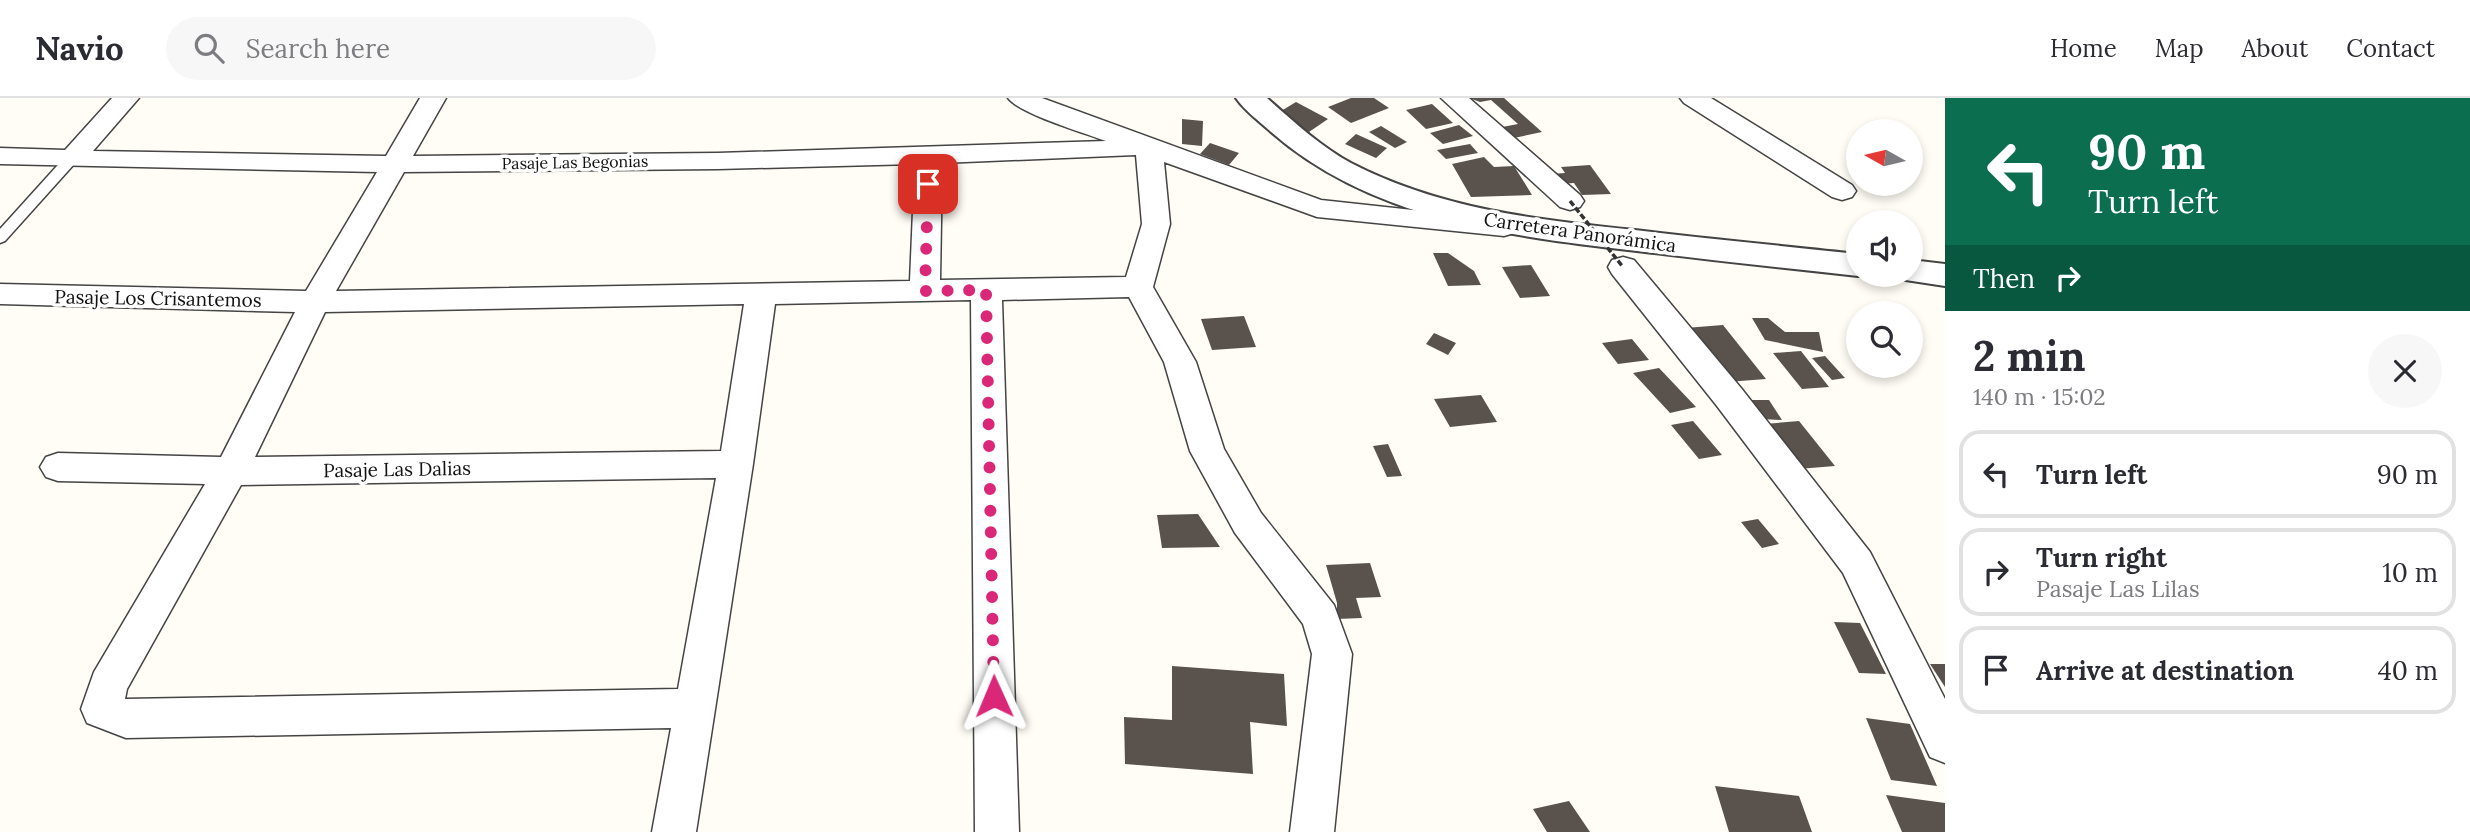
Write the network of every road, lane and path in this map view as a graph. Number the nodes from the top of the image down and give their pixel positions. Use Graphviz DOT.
graph roads {
  1 [pos="126,98"];
  2 [pos="433,98"];
  3 [pos="1021,98"];
  4 [pos="1250,98"];
  5 [pos="1454,98"];
  6 [pos="1693,98"];
  7 [pos="1149,148"];
  8 [pos="0,156"];
  9 [pos="929,157"];
  10 [pos="71,159"];
  11 [pos="394,165"];
  12 [pos="1842,191"];
  13 [pos="1570,201"];
  14 [pos="1528,229"];
  15 [pos="0,238"];
  16 [pos="1846,264"];
  17 [pos="1623,267"];
  18 [pos="1923,272"];
  19 [pos="1945,275"];
  20 [pos="1138,287"];
  21 [pos="986,290"];
  22 [pos="925,291"];
  23 [pos="761,294"];
  24 [pos="0,295"];
  25 [pos="315,302"];
  26 [pos="736,464"];
  27 [pos="58,467"];
  28 [pos="231,471"];
  29 [pos="695,709"];
  30 [pos="1945,743"];
  31 [pos="674,832"];
  32 [pos="997,832"];
  33 [pos="1312,832"];
  1 -- 10 [label="street"];
  2 -- 11 [label="street"];
  3 -- 7 [label="street"];
  4 -- 14 [label="street, Carretera Panorámica"];
  5 -- 13 [label="street"];
  6 -- 12 [label="street"];
  7 -- 9 [label="street, Pasaje Las Begonias"];
  7 -- 14 [label="street"];
  7 -- 20 [label="street"];
  8 -- 10 [label="street, Pasaje Las Begonias"];
  9 -- 11 [label="street, Pasaje Las Begonias"];
  9 -- 22 [label="street"];
  10 -- 11 [label="street, Pasaje Las Begonias"];
  10 -- 15 [label="lane"];
  11 -- 25 [label="street"];
  13 -- 17 [label="path, bridge"];
  14 -- 16 [label="street, Carretera Panorámica"];
  17 -- 30 [label="street"];
  18 -- 19 [label="street"];
  20 -- 21 [label="street, Pasaje Los Crisantemos"];
  20 -- 33 [label="street"];
  21 -- 22 [label="street, Pasaje Los Crisantemos"];
  21 -- 32 [label="street"];
  22 -- 23 [label="street, Pasaje Los Crisantemos"];
  23 -- 25 [label="street, Pasaje Los Crisantemos"];
  23 -- 26 [label="street"];
  24 -- 25 [label="street, Pasaje Los Crisantemos"];
  25 -- 28 [label="street"];
  26 -- 28 [label="street, Pasaje Las Dalias"];
  26 -- 29 [label="street"];
  27 -- 28 [label="street, Pasaje Las Dalias"];
  28 -- 29 [label="street"];
  29 -- 31 [label="street"];
}
